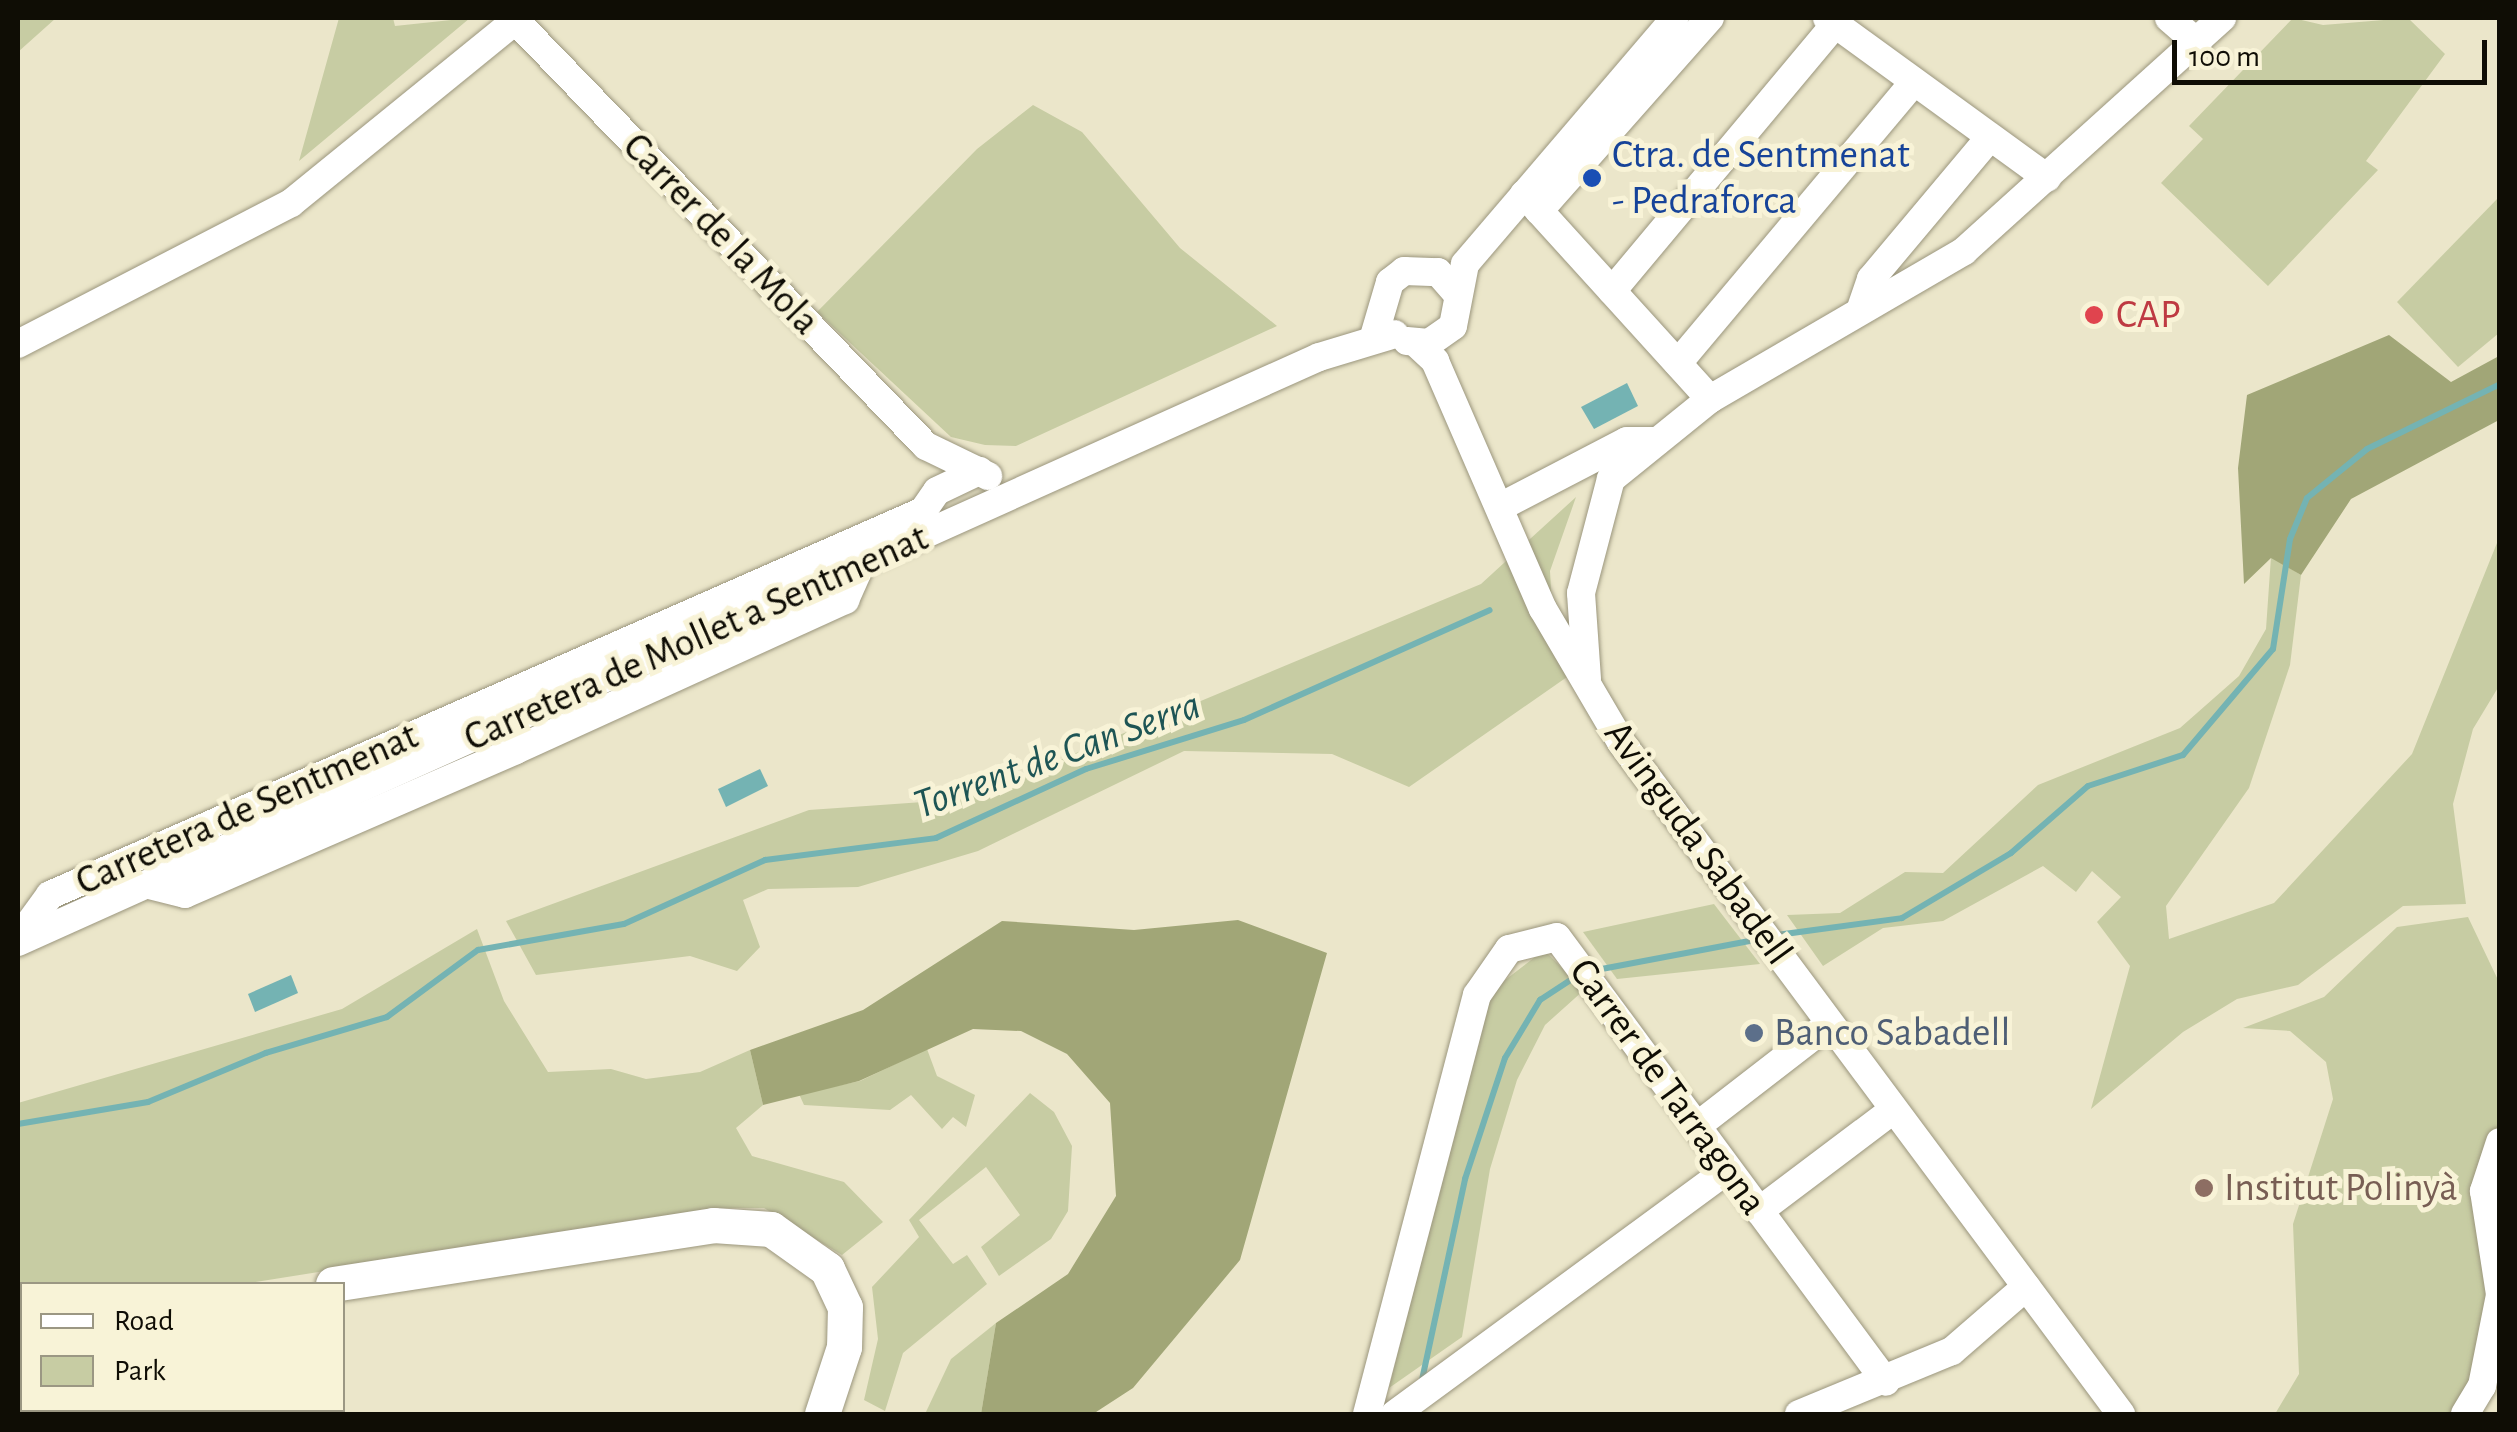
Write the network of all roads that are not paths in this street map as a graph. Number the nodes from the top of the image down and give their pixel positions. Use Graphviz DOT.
graph roads {
  1 [pos="1676,18"];
  2 [pos="1710,18"];
  3 [pos="2169,18"];
  4 [pos="2222,18"];
  5 [pos="518,20"];
  6 [pos="1831,21"];
  7 [pos="2198,43"];
  8 [pos="1914,82"];
  9 [pos="1990,137"];
  10 [pos="2047,178"];
  11 [pos="1531,202"];
  12 [pos="1453,276"];
  13 [pos="1612,291"];
  14 [pos="1860,312"];
  15 [pos="1408,338"];
  16 [pos="18,344"];
  17 [pos="1678,363"];
  18 [pos="1710,398"];
  19 [pos="1657,442"];
  20 [pos="926,446"];
  21 [pos="979,471"];
  22 [pos="937,491"];
  23 [pos="1020,491"];
  24 [pos="1500,507"];
  25 [pos="945,524"];
  26 [pos="862,562"];
  27 [pos="1587,684"];
  28 [pos="18,941"];
  29 [pos="1829,1024"];
  30 [pos="1894,1110"];
  31 [pos="1697,1126"];
  32 [pos="2500,1142"];
  33 [pos="1728,1169"];
  34 [pos="1759,1211"];
  35 [pos="345,1282"];
  36 [pos="2026,1287"];
  37 [pos="2500,1294"];
  38 [pos="1886,1382"];
  39 [pos="822,1414"];
  40 [pos="1367,1414"];
  41 [pos="1395,1414"];
  42 [pos="1799,1414"];
  43 [pos="2121,1414"];
  44 [pos="2465,1414"];
  1 -- 11 [label="street"];
  2 -- 11 [label="street"];
  3 -- 7 [label="street"];
  4 -- 7 [label="street, Avinguda Sabadell"];
  5 -- 16 [label="street"];
  5 -- 20 [label="street, Carrer de la Mola"];
  6 -- 8 [label="street"];
  6 -- 13 [label="street"];
  7 -- 10 [label="street, Avinguda Sabadell"];
  8 -- 9 [label="street"];
  8 -- 17 [label="street"];
  9 -- 10 [label="street"];
  9 -- 14 [label="street"];
  10 -- 14 [label="street, Avinguda Sabadell"];
  11 -- 12 [label="street"];
  11 -- 13 [label="street"];
  12 -- 15 [label="street"];
  12 -- 15 [label="street"];
  13 -- 17 [label="street"];
  14 -- 18 [label="street, Avinguda Sabadell"];
  15 -- 23 [label="street, Carretera de Mollet a Sentmenat"];
  15 -- 24 [label="street"];
  17 -- 18 [label="street"];
  18 -- 19 [label="street, Avinguda Sabadell"];
  19 -- 24 [label="street"];
  19 -- 27 [label="street, Avinguda Sabadell"];
  20 -- 21 [label="street, Carrer de la Mola"];
  20 -- 22 [label="street"];
  21 -- 22 [label="street, Carretera de Sentmenat"];
  21 -- 23 [label="street, Carrer de la Mola"];
  22 -- 25 [label="street"];
  22 -- 28 [label="street, Carretera de Sentmenat"];
  23 -- 25 [label="street, Carretera de Mollet a Sentmenat"];
  24 -- 27 [label="street"];
  25 -- 26 [label="street, Carretera de Mollet a Sentmenat"];
  26 -- 28 [label="street, Carretera de Sentmenat"];
  27 -- 29 [label="street, Avinguda Sabadell"];
  29 -- 30 [label="street, Avinguda Sabadell"];
  29 -- 31 [label="street"];
  30 -- 34 [label="street"];
  30 -- 36 [label="street, Avinguda Sabadell"];
  31 -- 33 [label="street, Carrer de Tarragona"];
  31 -- 40 [label="street, Carrer de Tarragona"];
  32 -- 37 [label="street"];
  33 -- 34 [label="street, Carrer de Tarragona"];
  33 -- 41 [label="street"];
  34 -- 38 [label="street, Carrer de Tarragona"];
  35 -- 39 [label="main road"];
  36 -- 38 [label="street"];
  36 -- 43 [label="street, Avinguda Sabadell"];
  37 -- 44 [label="street"];
  38 -- 42 [label="street"];
}
